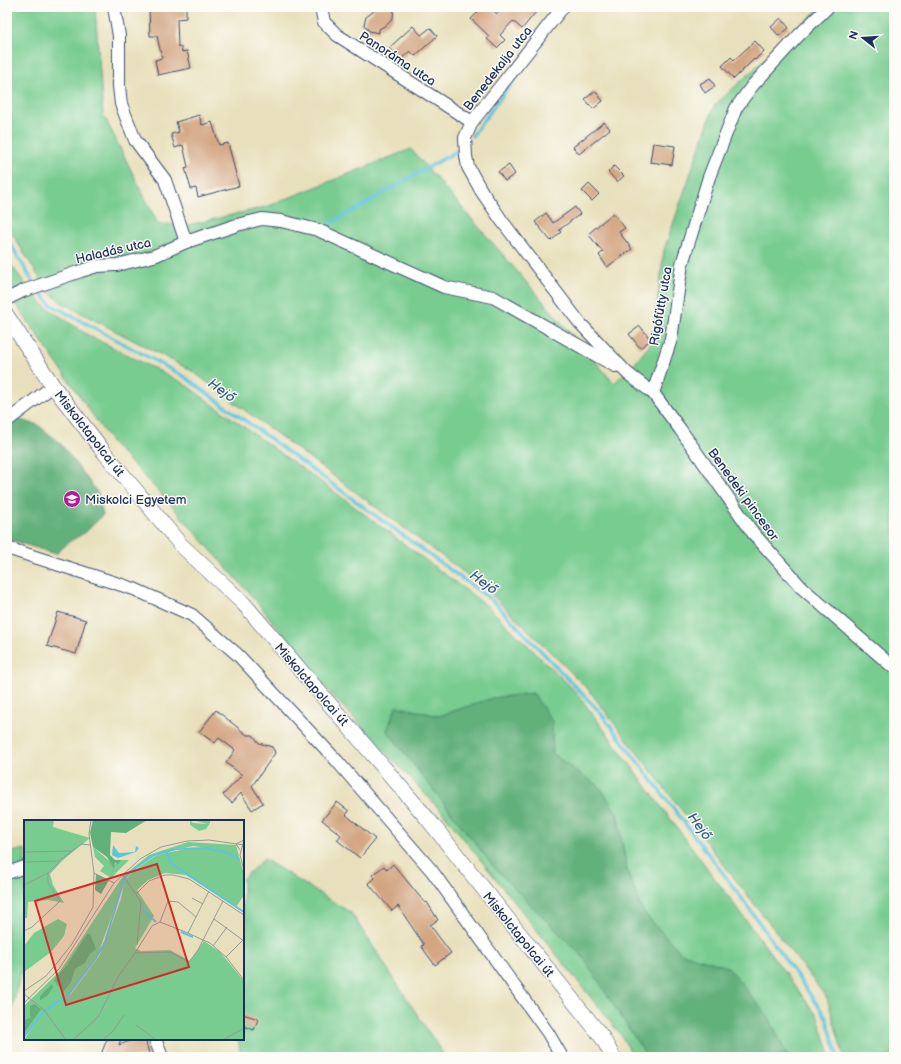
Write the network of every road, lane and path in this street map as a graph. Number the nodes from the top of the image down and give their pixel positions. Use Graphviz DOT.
graph roads {
  1 [pos="114,7"];
  2 [pos="320,7"];
  3 [pos="563,7"];
  4 [pos="828,7"];
  5 [pos="470,126"];
  6 [pos="186,242"];
  7 [pos="59,279"];
  8 [pos="22,293"];
  9 [pos="7,300"];
  10 [pos="7,316"];
  11 [pos="627,372"];
  12 [pos="53,386"];
  13 [pos="653,393"];
  14 [pos="7,421"];
  15 [pos="7,548"];
  16 [pos="894,668"];
  17 [pos="24,867"];
  18 [pos="7,873"];
  19 [pos="155,1040"];
  20 [pos="162,1057"];
  21 [pos="562,1057"];
  22 [pos="613,1057"];
  1 -- 6 [label="street"];
  2 -- 5 [label="street, Panoráma utca"];
  3 -- 5 [label="street, Benedekalja utca"];
  4 -- 13 [label="street, Rigófütty utca"];
  5 -- 11 [label="street"];
  6 -- 7 [label="street, Haladás utca"];
  6 -- 11 [label="street, Haladás utca"];
  7 -- 8 [label="street, Haladás utca"];
  7 -- 8 [label="street, Haladás utca"];
  8 -- 9 [label="street, Haladás utca"];
  10 -- 12 [label="street, Miskolctapolcai út"];
  11 -- 13 [label="street"];
  12 -- 14 [label="street"];
  12 -- 22 [label="street, Miskolctapolcai út"];
  13 -- 16 [label="street, Benedeki pincesor"];
  15 -- 21 [label="street"];
  17 -- 18 [label="street"];
  19 -- 20 [label="street"];
}
